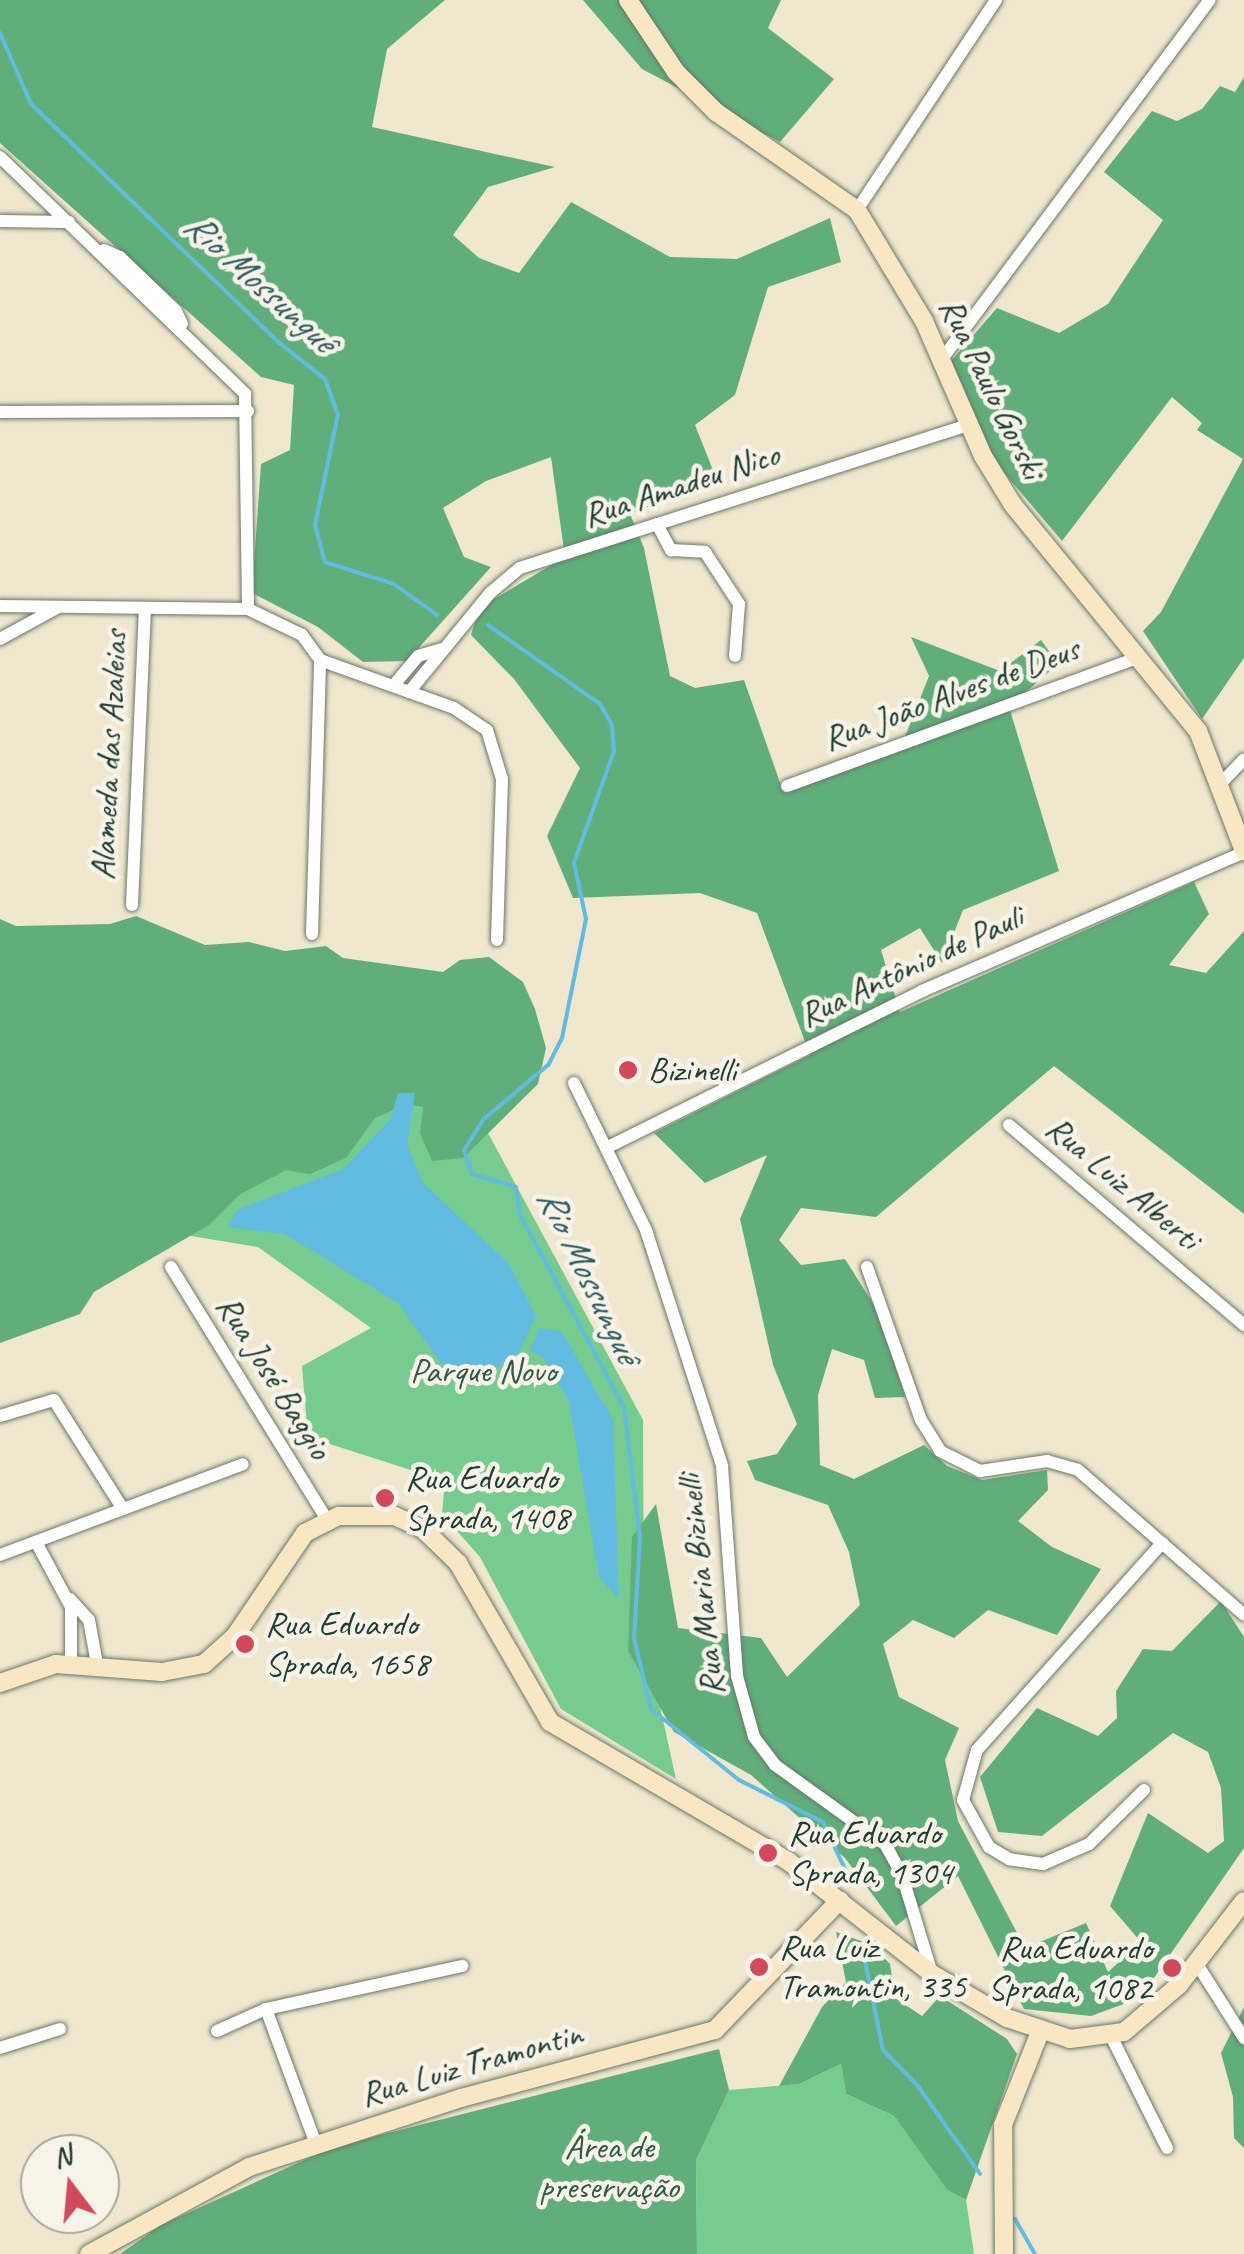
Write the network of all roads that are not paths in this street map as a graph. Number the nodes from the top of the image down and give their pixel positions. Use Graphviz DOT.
graph roads {
  1 [pos="628,0"];
  2 [pos="996,0"];
  3 [pos="1210,0"];
  4 [pos="0,157"];
  5 [pos="858,210"];
  6 [pos="0,221"];
  7 [pos="69,222"];
  8 [pos="942,359"];
  9 [pos="248,411"];
  10 [pos="0,412"];
  11 [pos="969,425"];
  12 [pos="657,524"];
  13 [pos="0,606"];
  14 [pos="58,607"];
  15 [pos="146,608"];
  16 [pos="248,609"];
  17 [pos="0,639"];
  18 [pos="442,648"];
  19 [pos="735,656"];
  20 [pos="1136,658"];
  21 [pos="320,660"];
  22 [pos="392,686"];
  23 [pos="409,692"];
  24 [pos="1244,759"];
  25 [pos="1222,781"];
  26 [pos="787,786"];
  27 [pos="1244,851"];
  28 [pos="132,904"];
  29 [pos="312,934"];
  30 [pos="497,940"];
  31 [pos="574,1083"];
  32 [pos="1009,1126"];
  33 [pos="608,1147"];
  34 [pos="171,1267"];
  35 [pos="867,1267"];
  36 [pos="1244,1325"];
  37 [pos="0,1416"];
  38 [pos="242,1464"];
  39 [pos="123,1510"];
  40 [pos="327,1520"];
  41 [pos="36,1542"];
  42 [pos="1162,1543"];
  43 [pos="0,1555"];
  44 [pos="68,1597"];
  45 [pos="1244,1615"];
  46 [pos="71,1664"];
  47 [pos="97,1664"];
  48 [pos="0,1683"];
  49 [pos="1144,1790"];
  50 [pos="840,1900"];
  51 [pos="1244,1901"];
  52 [pos="1197,1964"];
  53 [pos="462,1966"];
  54 [pos="932,1974"];
  55 [pos="266,2010"];
  56 [pos="60,2029"];
  57 [pos="217,2031"];
  58 [pos="1040,2032"];
  59 [pos="1112,2038"];
  60 [pos="1244,2038"];
  61 [pos="0,2048"];
  62 [pos="316,2144"];
  63 [pos="1167,2148"];
  64 [pos="89,2254"];
  65 [pos="1004,2254"];
  1 -- 5 [label="main road, Rua Paulo Gorski"];
  2 -- 5 [label="street"];
  3 -- 8 [label="street"];
  4 -- 7 [label="street"];
  5 -- 8 [label="main road, Rua Paulo Gorski"];
  6 -- 7 [label="street"];
  7 -- 9 [label="street"];
  8 -- 11 [label="main road, Rua Paulo Gorski"];
  9 -- 10 [label="street"];
  9 -- 16 [label="street"];
  11 -- 12 [label="street, Rua Amadeu Nico"];
  11 -- 20 [label="main road, Rua Paulo Gorski"];
  12 -- 18 [label="street, Rua Amadeu Nico"];
  12 -- 19 [label="street"];
  13 -- 14 [label="street"];
  14 -- 15 [label="street"];
  14 -- 17 [label="street"];
  15 -- 16 [label="street"];
  15 -- 28 [label="street, Alameda das Azaleias"];
  16 -- 21 [label="street"];
  18 -- 22 [label="street, Rua Amadeu Nico"];
  18 -- 23 [label="street, Rua Amadeu Nico"];
  20 -- 25 [label="main road, Rua Paulo Gorski"];
  20 -- 26 [label="street, Rua João Alves de Deus"];
  21 -- 22 [label="street"];
  21 -- 29 [label="street"];
  22 -- 23 [label="street"];
  23 -- 30 [label="street"];
  24 -- 25 [label="street"];
  25 -- 27 [label="main road, Rua Paulo Gorski"];
  27 -- 33 [label="street, Rua Antônio de Pauli"];
  31 -- 33 [label="street, Rua Maria Bizinelli"];
  32 -- 36 [label="street, Rua Luiz Alberti"];
  33 -- 54 [label="street, Rua Maria Bizinelli"];
  34 -- 40 [label="street, Rua José Baggio"];
  35 -- 42 [label="street"];
  37 -- 39 [label="street"];
  38 -- 39 [label="street"];
  39 -- 41 [label="street"];
  40 -- 47 [label="main road"];
  40 -- 50 [label="main road"];
  41 -- 43 [label="street"];
  41 -- 44 [label="street"];
  42 -- 45 [label="street"];
  42 -- 49 [label="street"];
  44 -- 46 [label="street"];
  44 -- 47 [label="street"];
  46 -- 47 [label="main road"];
  46 -- 48 [label="main road"];
  50 -- 54 [label="main road"];
  50 -- 62 [label="main road, Rua Luiz Tramontin"];
  51 -- 52 [label="main road"];
  52 -- 59 [label="main road"];
  52 -- 60 [label="street"];
  53 -- 55 [label="street"];
  54 -- 58 [label="main road"];
  55 -- 57 [label="street"];
  55 -- 62 [label="street"];
  56 -- 61 [label="street"];
  58 -- 59 [label="main road"];
  58 -- 65 [label="main road"];
  59 -- 63 [label="street"];
  62 -- 64 [label="main road, Rua Luiz Tramontin"];
}
